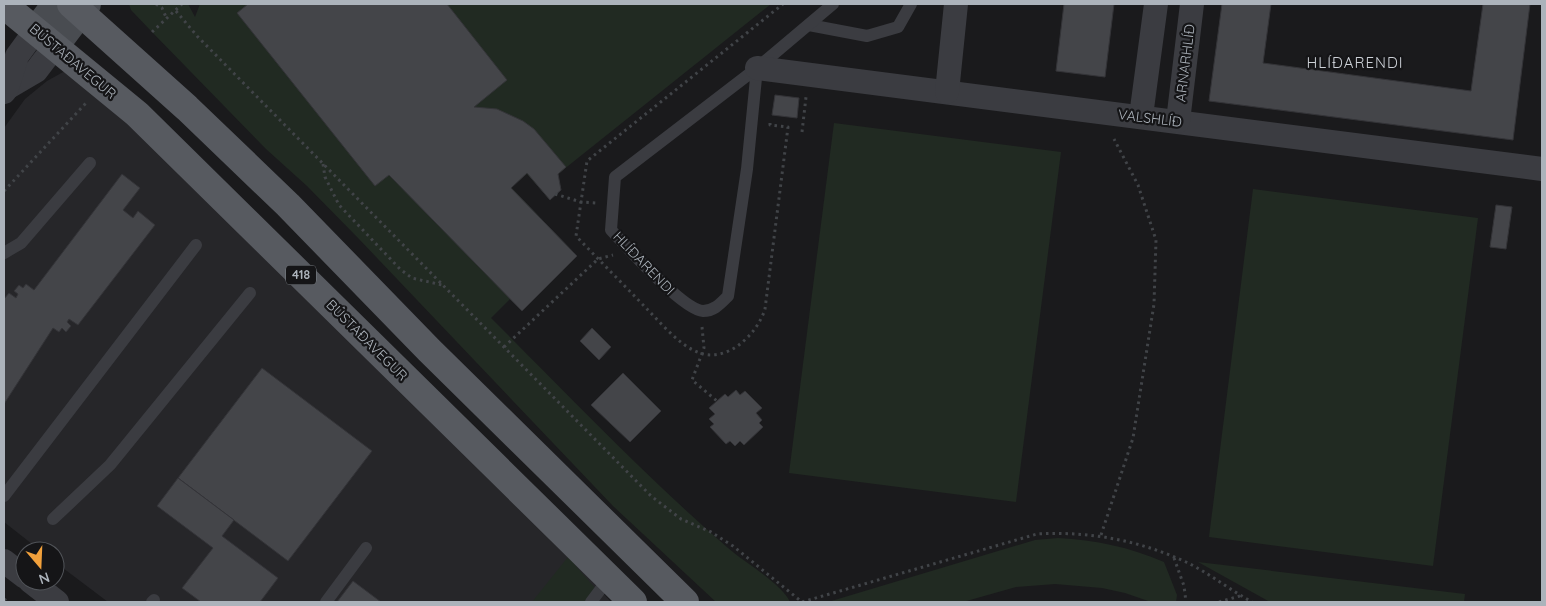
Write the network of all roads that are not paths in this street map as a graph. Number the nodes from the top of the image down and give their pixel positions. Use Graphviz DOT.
graph roads {
  1 [pos="56,4"];
  2 [pos="833,4"];
  3 [pos="911,4"];
  4 [pos="956,4"];
  5 [pos="1156,4"];
  6 [pos="1192,4"];
  7 [pos="4,5"];
  8 [pos="80,6"];
  9 [pos="809,25"];
  10 [pos="46,38"];
  11 [pos="757,68"];
  12 [pos="6,90"];
  13 [pos="948,92"];
  14 [pos="1141,116"];
  15 [pos="1178,121"];
  16 [pos="90,163"];
  17 [pos="1542,166"];
  18 [pos="196,245"];
  19 [pos="4,253"];
  20 [pos="250,293"];
  21 [pos="4,496"];
  22 [pos="52,519"];
  23 [pos="366,548"];
  24 [pos="4,561"];
  25 [pos="15,569"];
  26 [pos="609,578"];
  27 [pos="43,591"];
  28 [pos="57,602"];
  29 [pos="326,602"];
  30 [pos="591,602"];
  31 [pos="633,602"];
  32 [pos="685,602"];
  1 -- 10 [label="street"];
  2 -- 9 [label="lane, HLÍÐARENDI"];
  3 -- 9 [label="lane"];
  4 -- 13 [label="street"];
  5 -- 14 [label="street"];
  6 -- 15 [label="street, ARNARHLÍÐ"];
  7 -- 10 [label="main road, BÚSTAÐAVEGUR / 418"];
  8 -- 10 [label="street"];
  8 -- 32 [label="main road"];
  9 -- 11 [label="lane, HLÍÐARENDI"];
  10 -- 12 [label="street"];
  10 -- 26 [label="main road, BÚSTAÐAVEGUR / 418"];
  11 -- 11 [label="lane, HLÍÐARENDI"];
  11 -- 13 [label="street, VALSHLÍÐ"];
  13 -- 14 [label="street, VALSHLÍÐ"];
  14 -- 15 [label="street, VALSHLÍÐ"];
  15 -- 17 [label="street, VALSHLÍÐ"];
  16 -- 19 [label="lane"];
  18 -- 21 [label="lane"];
  20 -- 22 [label="lane"];
  23 -- 29 [label="lane"];
  24 -- 25 [label="street"];
  26 -- 30 [label="lane"];
  26 -- 31 [label="main road, BÚSTAÐAVEGUR / 418"];
  27 -- 28 [label="street"];
}
